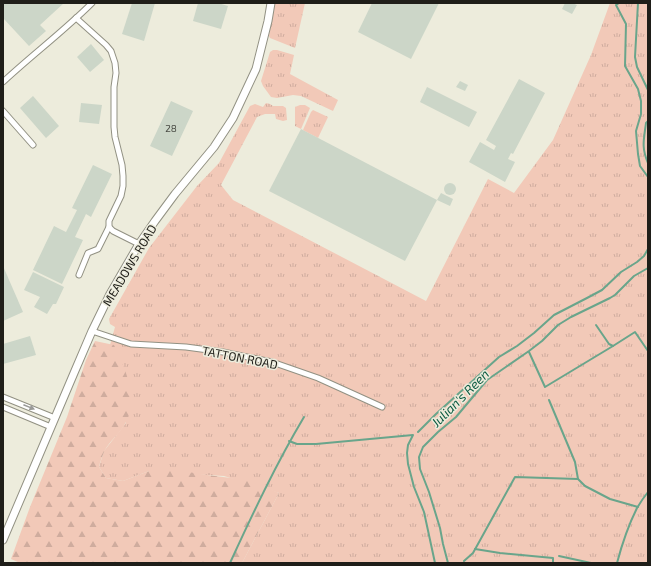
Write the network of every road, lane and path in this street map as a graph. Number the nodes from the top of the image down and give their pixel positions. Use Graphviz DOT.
graph roads {
  1 [pos="92,3"];
  2 [pos="271,3"];
  3 [pos="76,18"];
  4 [pos="3,82"];
  5 [pos="3,111"];
  6 [pos="33,145"];
  7 [pos="109,227"];
  8 [pos="139,244"];
  9 [pos="79,275"];
  10 [pos="92,331"];
  11 [pos="3,397"];
  12 [pos="3,407"];
  13 [pos="382,407"];
  14 [pos="55,418"];
  15 [pos="51,427"];
  16 [pos="3,540"];
  1 -- 3 [label="street"];
  2 -- 8 [label="street, MEADOWS ROAD"];
  3 -- 4 [label="street"];
  3 -- 7 [label="street"];
  5 -- 6 [label="street"];
  7 -- 8 [label="street"];
  7 -- 9 [label="street"];
  8 -- 10 [label="street, MEADOWS ROAD"];
  10 -- 13 [label="street, TATTON ROAD"];
  10 -- 14 [label="street, MEADOWS ROAD"];
  11 -- 14 [label="street, one-way"];
  12 -- 15 [label="street"];
  14 -- 15 [label="street, MEADOWS ROAD"];
  15 -- 16 [label="street, MEADOWS ROAD"];
}
